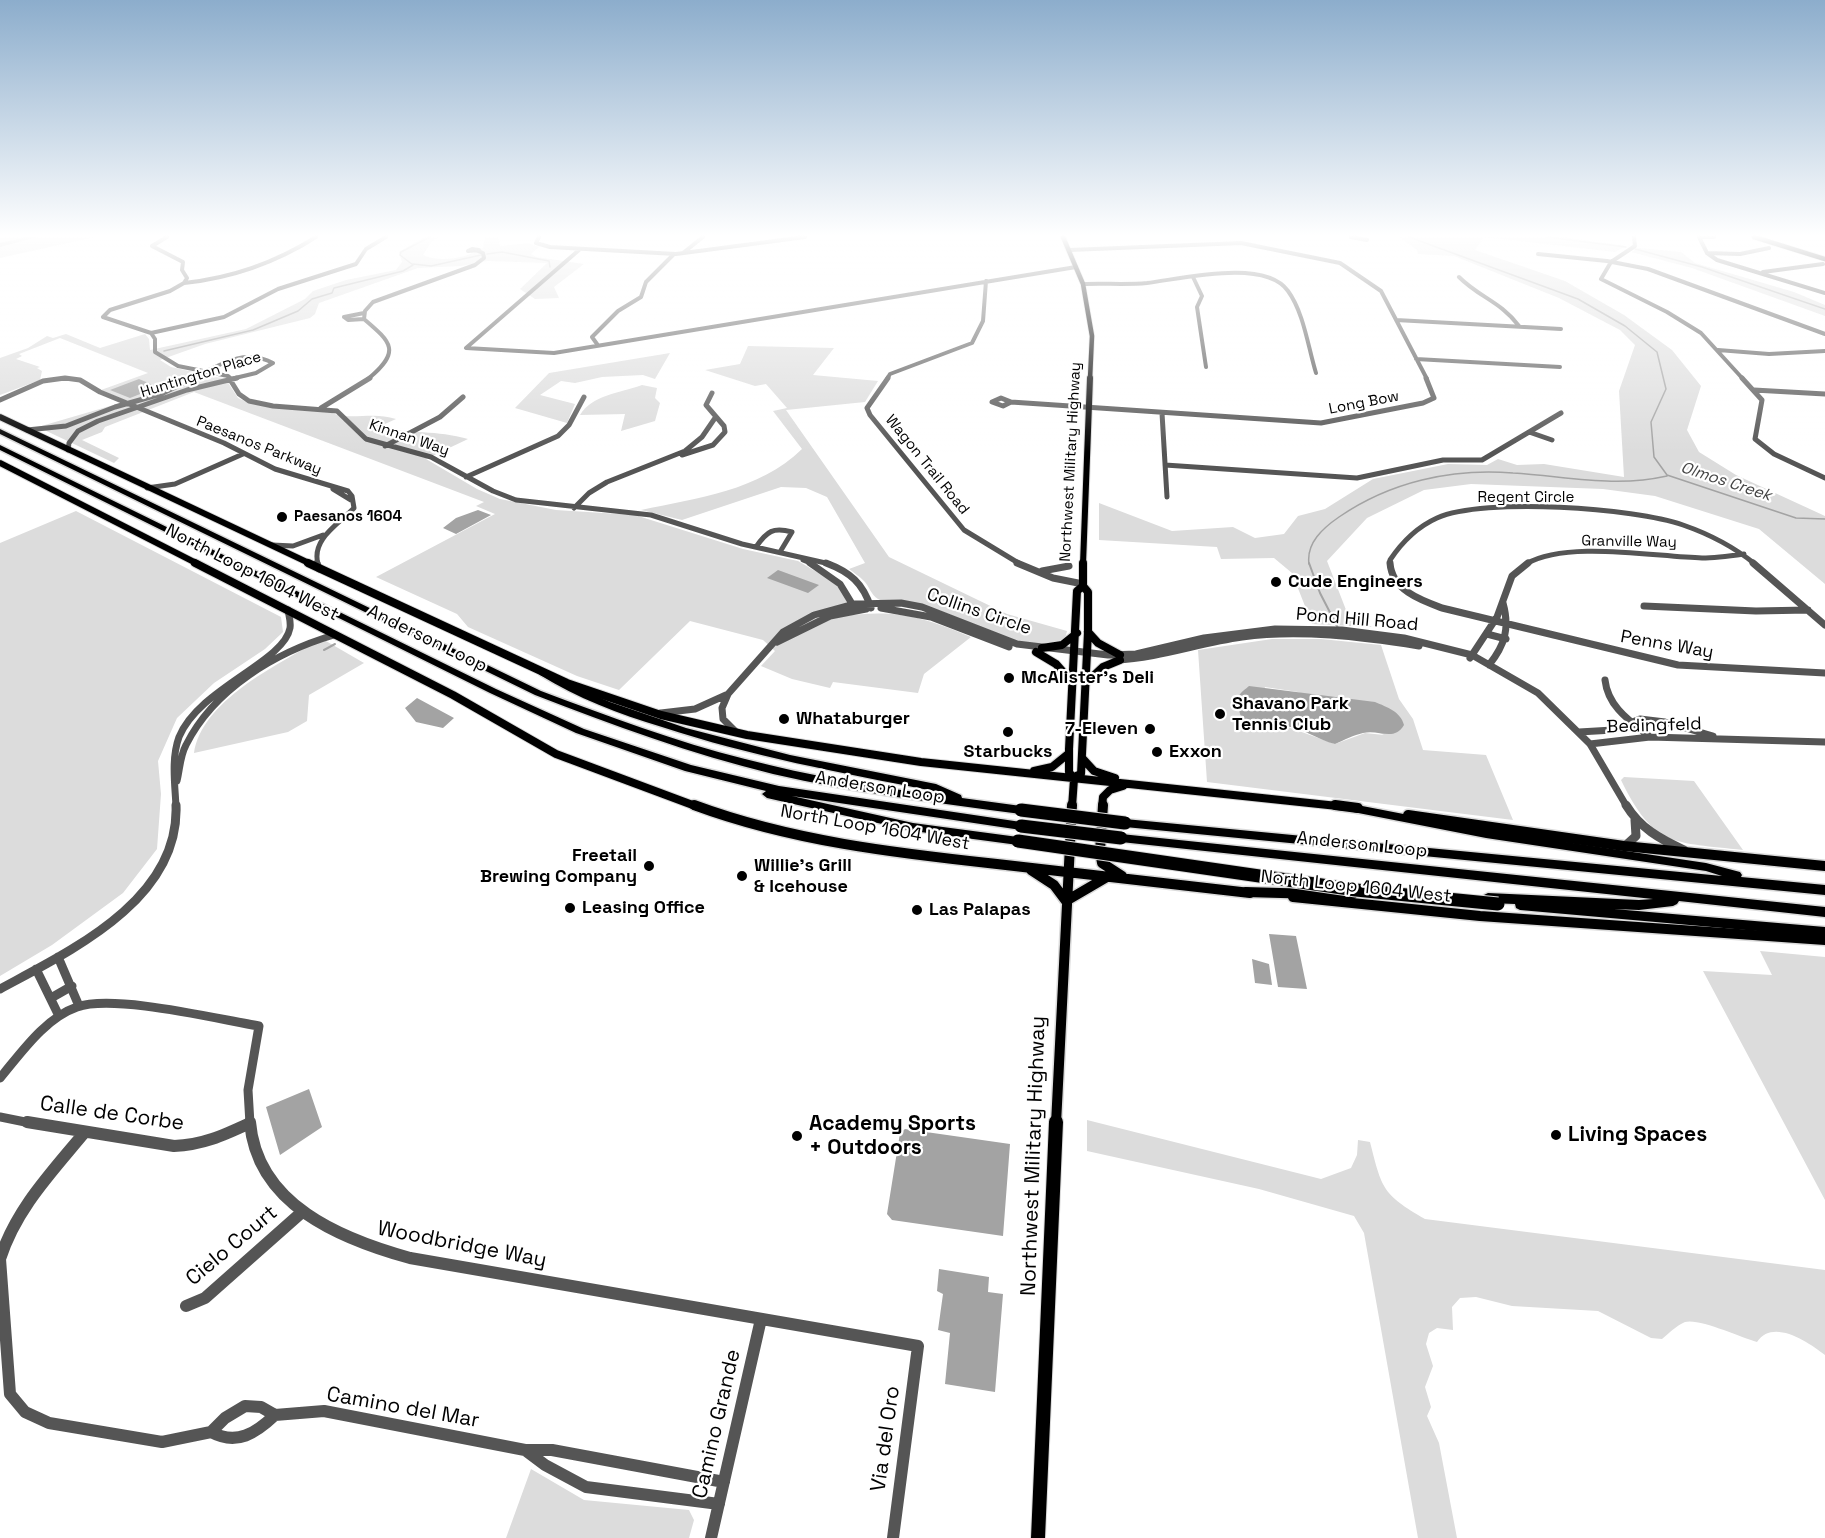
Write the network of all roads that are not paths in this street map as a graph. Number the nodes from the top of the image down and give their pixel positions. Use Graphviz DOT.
graph roads {
  1 [pos="114,309"];
  2 [pos="242,309"];
  3 [pos="368,309"];
  4 [pos="511,309"];
  5 [pos="622,309"];
  6 [pos="815,309"];
  7 [pos="986,309"];
  8 [pos="1087,309"];
  9 [pos="1197,309"];
  10 [pos="1294,309"];
  11 [pos="1390,309"];
  12 [pos="1505,309"];
  13 [pos="1659,309"];
  14 [pos="1750,309"];
  15 [pos="364,313"];
  16 [pos="364,319"];
  17 [pos="1396,320"];
  18 [pos="1519,326"];
  19 [pos="1561,329"];
  20 [pos="151,333"];
  21 [pos="1825,334"];
  22 [pos="597,344"];
  23 [pos="1718,350"];
  24 [pos="1825,351"];
  25 [pos="1416,358"];
  26 [pos="1206,367"];
  27 [pos="1560,367"];
  28 [pos="205,371"];
  29 [pos="1316,373"];
  30 [pos="232,380"];
  31 [pos="182,385"];
  32 [pos="191,389"];
  33 [pos="1754,390"];
  34 [pos="712,393"];
  35 [pos="1825,394"];
  36 [pos="463,397"];
  37 [pos="584,397"];
  38 [pos="0,398"];
  39 [pos="1011,402"];
  40 [pos="127,404"];
  41 [pos="137,408"];
  42 [pos="321,408"];
  43 [pos="1090,408"];
  44 [pos="1162,413"];
  45 [pos="1561,413"];
  46 [pos="0,417"];
  47 [pos="715,418"];
  48 [pos="27,430"];
  49 [pos="0,431"];
  50 [pos="1529,432"];
  51 [pos="1552,440"];
  52 [pos="385,446"];
  53 [pos="0,447"];
  54 [pos="68,450"];
  55 [pos="243,454"];
  56 [pos="676,456"];
  57 [pos="0,463"];
  58 [pos="1165,465"];
  59 [pos="466,477"];
  60 [pos="1825,478"];
  61 [pos="175,484"];
  62 [pos="147,488"];
  63 [pos="166,496"];
  64 [pos="1167,497"];
  65 [pos="574,508"];
  66 [pos="330,532"];
  67 [pos="269,544"];
  68 [pos="756,547"];
  69 [pos="780,552"];
  70 [pos="1744,554"];
  71 [pos="794,555"];
  72 [pos="1069,566"];
  73 [pos="319,569"];
  74 [pos="1040,571"];
  75 [pos="850,575"];
  76 [pos="837,580"];
  77 [pos="1083,585"];
  78 [pos="1503,603"];
  79 [pos="871,606"];
  80 [pos="1644,606"];
  81 [pos="854,607"];
  82 [pos="288,610"];
  83 [pos="1808,610"];
  84 [pos="1494,621"];
  85 [pos="1508,624"];
  86 [pos="1825,625"];
  87 [pos="1088,632"];
  88 [pos="1077,633"];
  89 [pos="1487,633"];
  90 [pos="334,635"];
  91 [pos="1506,639"];
  92 [pos="1039,650"];
  93 [pos="1076,654"];
  94 [pos="1087,655"];
  95 [pos="1120,657"];
  96 [pos="1470,657"];
  97 [pos="1489,666"];
  98 [pos="543,673"];
  99 [pos="1825,673"];
  100 [pos="1605,680"];
  101 [pos="1071,681"];
  102 [pos="1086,683"];
  103 [pos="728,694"];
  104 [pos="651,712"];
  105 [pos="1631,721"];
  106 [pos="1608,730"];
  107 [pos="1579,732"];
  108 [pos="741,735"];
  109 [pos="1650,737"];
  110 [pos="1720,738"];
  111 [pos="1618,741"];
  112 [pos="1825,742"];
  113 [pos="1590,744"];
  114 [pos="1068,754"];
  115 [pos="1083,759"];
  116 [pos="1025,772"];
  117 [pos="1074,778"];
  118 [pos="734,779"];
  119 [pos="1143,784"];
  120 [pos="176,785"];
  121 [pos="965,802"];
  122 [pos="1352,808"];
  123 [pos="1635,820"];
  124 [pos="1624,846"];
  125 [pos="1690,852"];
  126 [pos="1825,866"];
  127 [pos="1026,868"];
  128 [pos="1067,872"];
  129 [pos="1108,877"];
  130 [pos="1133,880"];
  131 [pos="1765,883"];
  132 [pos="1825,890"];
  133 [pos="1245,892"];
  134 [pos="1696,899"];
  135 [pos="1066,901"];
  136 [pos="1825,912"];
  137 [pos="1825,933"];
  138 [pos="1825,940"];
  139 [pos="58,957"];
  140 [pos="36,969"];
  141 [pos="72,986"];
  142 [pos="0,989"];
  143 [pos="51,998"];
  144 [pos="79,1006"];
  145 [pos="59,1016"];
  146 [pos="0,1078"];
  147 [pos="0,1118"];
  148 [pos="250,1123"];
  149 [pos="84,1134"];
  150 [pos="301,1213"];
  151 [pos="186,1306"];
  152 [pos="761,1319"];
  153 [pos="918,1346"];
  154 [pos="275,1415"];
  155 [pos="211,1432"];
  156 [pos="525,1450"];
  157 [pos="724,1482"];
  158 [pos="719,1504"];
  159 [pos="711,1538"];
  160 [pos="893,1538"];
  161 [pos="1038,1538"];
  1 -- 20 [label="street"];
  2 -- 20 [label="street"];
  3 -- 15 [label="street"];
  4 -- 22 [label="street"];
  5 -- 22 [label="street"];
  6 -- 22 [label="street"];
  7 -- 74 [label="street, Wagon Trail Road"];
  8 -- 43 [label="main road, Northwest Military Highway"];
  9 -- 26 [label="street"];
  10 -- 29 [label="street"];
  11 -- 17 [label="street, Long Bow"];
  12 -- 18 [label="street"];
  13 -- 23 [label="street"];
  14 -- 21 [label="street"];
  15 -- 16 [label="street"];
  15 -- 16 [label="street"];
  16 -- 42 [label="street"];
  17 -- 18 [label="street"];
  17 -- 25 [label="street, Long Bow"];
  18 -- 19 [label="street"];
  20 -- 28 [label="street, Kinnan Way"];
  23 -- 24 [label="street"];
  23 -- 33 [label="street"];
  25 -- 27 [label="street"];
  25 -- 44 [label="street, Long Bow"];
  28 -- 30 [label="street, Kinnan Way"];
  28 -- 30 [label="street, Huntington Place"];
  28 -- 31 [label="street, Huntington Place"];
  30 -- 32 [label="street, Huntington Place"];
  30 -- 42 [label="street, Kinnan Way"];
  31 -- 32 [label="street"];
  31 -- 40 [label="street, Huntington Place"];
  32 -- 41 [label="street, Huntington Place"];
  33 -- 35 [label="street"];
  33 -- 60 [label="street"];
  34 -- 47 [label="street"];
  36 -- 52 [label="street"];
  37 -- 59 [label="street"];
  38 -- 40 [label="street, Paesanos Parkway"];
  39 -- 43 [label="street, Long Bow"];
  40 -- 41 [label="street, Paesanos Parkway"];
  40 -- 48 [label="street, Huntington Place"];
  41 -- 54 [label="street, Huntington Place"];
  41 -- 55 [label="street, Paesanos Parkway"];
  42 -- 52 [label="street, Kinnan Way"];
  43 -- 44 [label="street, Long Bow"];
  43 -- 77 [label="main road, Northwest Military Highway"];
  44 -- 58 [label="street"];
  45 -- 50 [label="street"];
  46 -- 48 [label="main road, North Loop 1604 West"];
  47 -- 56 [label="street"];
  47 -- 56 [label="street"];
  48 -- 54 [label="main road, North Loop 1604 West"];
  49 -- 121 [label="highway, Anderson Loop"];
  50 -- 51 [label="street"];
  50 -- 58 [label="street"];
  52 -- 59 [label="street, Kinnan Way"];
  53 -- 118 [label="highway, Anderson Loop"];
  54 -- 62 [label="main road, North Loop 1604 West"];
  55 -- 61 [label="street"];
  55 -- 66 [label="street, Paesanos Parkway"];
  56 -- 65 [label="street"];
  57 -- 82 [label="main road, North Loop 1604 West"];
  58 -- 64 [label="street"];
  59 -- 65 [label="street, Kinnan Way"];
  61 -- 62 [label="street"];
  61 -- 63 [label="street"];
  62 -- 63 [label="main road, North Loop 1604 West"];
  63 -- 67 [label="main road, North Loop 1604 West"];
  65 -- 68 [label="street, Kinnan Way"];
  66 -- 67 [label="street, Paesanos Parkway"];
  66 -- 73 [label="street, Paesanos Parkway"];
  67 -- 73 [label="main road, North Loop 1604 West"];
  68 -- 69 [label="street, Kinnan Way"];
  68 -- 69 [label="street"];
  69 -- 71 [label="street, Kinnan Way"];
  70 -- 78 [label="street, Granville Way"];
  70 -- 83 [label="street, Regent Circle"];
  70 -- 84 [label="street, Regent Circle"];
  71 -- 75 [label="street, Kinnan Way"];
  71 -- 76 [label="street, Kinnan Way"];
  72 -- 74 [label="street"];
  73 -- 98 [label="main road, North Loop 1604 West"];
  74 -- 77 [label="street, Wagon Trail Road"];
  75 -- 76 [label="street"];
  75 -- 79 [label="street, Kinnan Way"];
  76 -- 81 [label="street, Kinnan Way"];
  77 -- 87 [label="main road, Northwest Military Highway"];
  77 -- 88 [label="main road, Northwest Military Highway"];
  78 -- 84 [label="street, Granville Way"];
  78 -- 85 [label="street"];
  79 -- 81 [label="street, Collins Circle"];
  79 -- 92 [label="street, Collins Circle"];
  80 -- 83 [label="street"];
  81 -- 103 [label="street, Collins Circle"];
  82 -- 90 [label="main road, North Loop 1604 West"];
  82 -- 120 [label="street"];
  83 -- 86 [label="street, Regent Circle"];
  84 -- 85 [label="street, Regent Circle"];
  84 -- 89 [label="street, Granville Way"];
  85 -- 91 [label="street"];
  85 -- 99 [label="street, Penns Way"];
  87 -- 94 [label="main road, Northwest Military Highway"];
  87 -- 95 [label="main road"];
  88 -- 92 [label="main road"];
  88 -- 93 [label="main road, Northwest Military Highway"];
  89 -- 91 [label="street"];
  89 -- 96 [label="street, Granville Way"];
  90 -- 120 [label="street"];
  90 -- 127 [label="main road, North Loop 1604 West"];
  91 -- 97 [label="street"];
  92 -- 93 [label="street, Collins Circle"];
  92 -- 101 [label="main road"];
  93 -- 94 [label="street, Pond Hill Road"];
  93 -- 101 [label="main road, Northwest Military Highway"];
  94 -- 95 [label="street, Pond Hill Road"];
  94 -- 102 [label="main road, Northwest Military Highway"];
  95 -- 96 [label="street, Pond Hill Road"];
  95 -- 102 [label="main road"];
  96 -- 97 [label="street, Pond Hill Road"];
  97 -- 107 [label="street, Pond Hill Road"];
  98 -- 104 [label="main road, North Loop 1604 West"];
  98 -- 121 [label="highway"];
  100 -- 105 [label="street"];
  101 -- 114 [label="main road, Northwest Military Highway"];
  102 -- 115 [label="main road, Northwest Military Highway"];
  103 -- 104 [label="street, Collins Circle"];
  103 -- 108 [label="street"];
  104 -- 108 [label="main road, North Loop 1604 West"];
  105 -- 106 [label="street, Bedingfeld"];
  105 -- 109 [label="street"];
  105 -- 110 [label="street, Bedingfeld"];
  106 -- 107 [label="street, Bedingfeld"];
  106 -- 111 [label="street"];
  107 -- 113 [label="street, Pond Hill Road"];
  108 -- 116 [label="main road, North Loop 1604 West"];
  109 -- 110 [label="street, Bedingfeld"];
  109 -- 111 [label="street, Bedingfeld"];
  110 -- 112 [label="street, Bedingfeld"];
  111 -- 113 [label="street, Bedingfeld"];
  113 -- 123 [label="street, Pond Hill Road"];
  114 -- 116 [label="main road"];
  114 -- 117 [label="main road, Northwest Military Highway"];
  115 -- 117 [label="main road, Northwest Military Highway"];
  115 -- 119 [label="main road"];
  116 -- 117 [label="main road, North Loop 1604 West"];
  117 -- 119 [label="main road, North Loop 1604 West"];
  117 -- 128 [label="main road, Northwest Military Highway"];
  118 -- 134 [label="highway, Anderson Loop, bridge"];
  118 -- 137 [label="highway, bridge"];
  119 -- 122 [label="main road, North Loop 1604 West"];
  119 -- 130 [label="main road"];
  120 -- 139 [label="street"];
  121 -- 131 [label="highway, Anderson Loop, bridge"];
  122 -- 124 [label="main road, North Loop 1604 West"];
  122 -- 131 [label="highway"];
  123 -- 124 [label="street"];
  123 -- 125 [label="street, Pond Hill Road"];
  124 -- 125 [label="main road, North Loop 1604 West"];
  125 -- 126 [label="main road, North Loop 1604 West"];
  127 -- 128 [label="main road, North Loop 1604 West"];
  127 -- 135 [label="main road"];
  128 -- 129 [label="main road, North Loop 1604 West"];
  128 -- 135 [label="main road, Northwest Military Highway"];
  129 -- 130 [label="main road, North Loop 1604 West"];
  129 -- 135 [label="main road"];
  130 -- 133 [label="main road, North Loop 1604 West"];
  131 -- 132 [label="highway, Anderson Loop"];
  133 -- 134 [label="highway"];
  133 -- 138 [label="main road, North Loop 1604 West"];
  134 -- 136 [label="highway, Anderson Loop"];
  135 -- 161 [label="main road, Northwest Military Highway"];
  139 -- 140 [label="street"];
  139 -- 141 [label="street"];
  140 -- 142 [label="street"];
  140 -- 143 [label="street"];
  141 -- 143 [label="street"];
  141 -- 144 [label="street"];
  143 -- 145 [label="street"];
  144 -- 145 [label="street, Woodbridge Way"];
  144 -- 148 [label="street, Woodbridge Way"];
  145 -- 146 [label="street, Woodbridge Way"];
  147 -- 149 [label="street, Calle de Corbe"];
  148 -- 149 [label="street, Calle de Corbe"];
  148 -- 150 [label="street, Woodbridge Way"];
  149 -- 155 [label="street, Camino del Mar"];
  150 -- 151 [label="street, Cielo Court"];
  150 -- 152 [label="street, Woodbridge Way"];
  152 -- 153 [label="street, Woodbridge Way"];
  152 -- 157 [label="street, Camino Grande"];
  153 -- 160 [label="street, Via del Oro"];
  154 -- 155 [label="street, Camino del Mar"];
  154 -- 155 [label="street, Camino del Mar"];
  154 -- 156 [label="street, Camino del Mar"];
  156 -- 157 [label="street, Camino del Mar"];
  156 -- 158 [label="street, Camino del Mar"];
  157 -- 158 [label="street, Camino Grande"];
  158 -- 159 [label="street, Camino Grande"];
}
